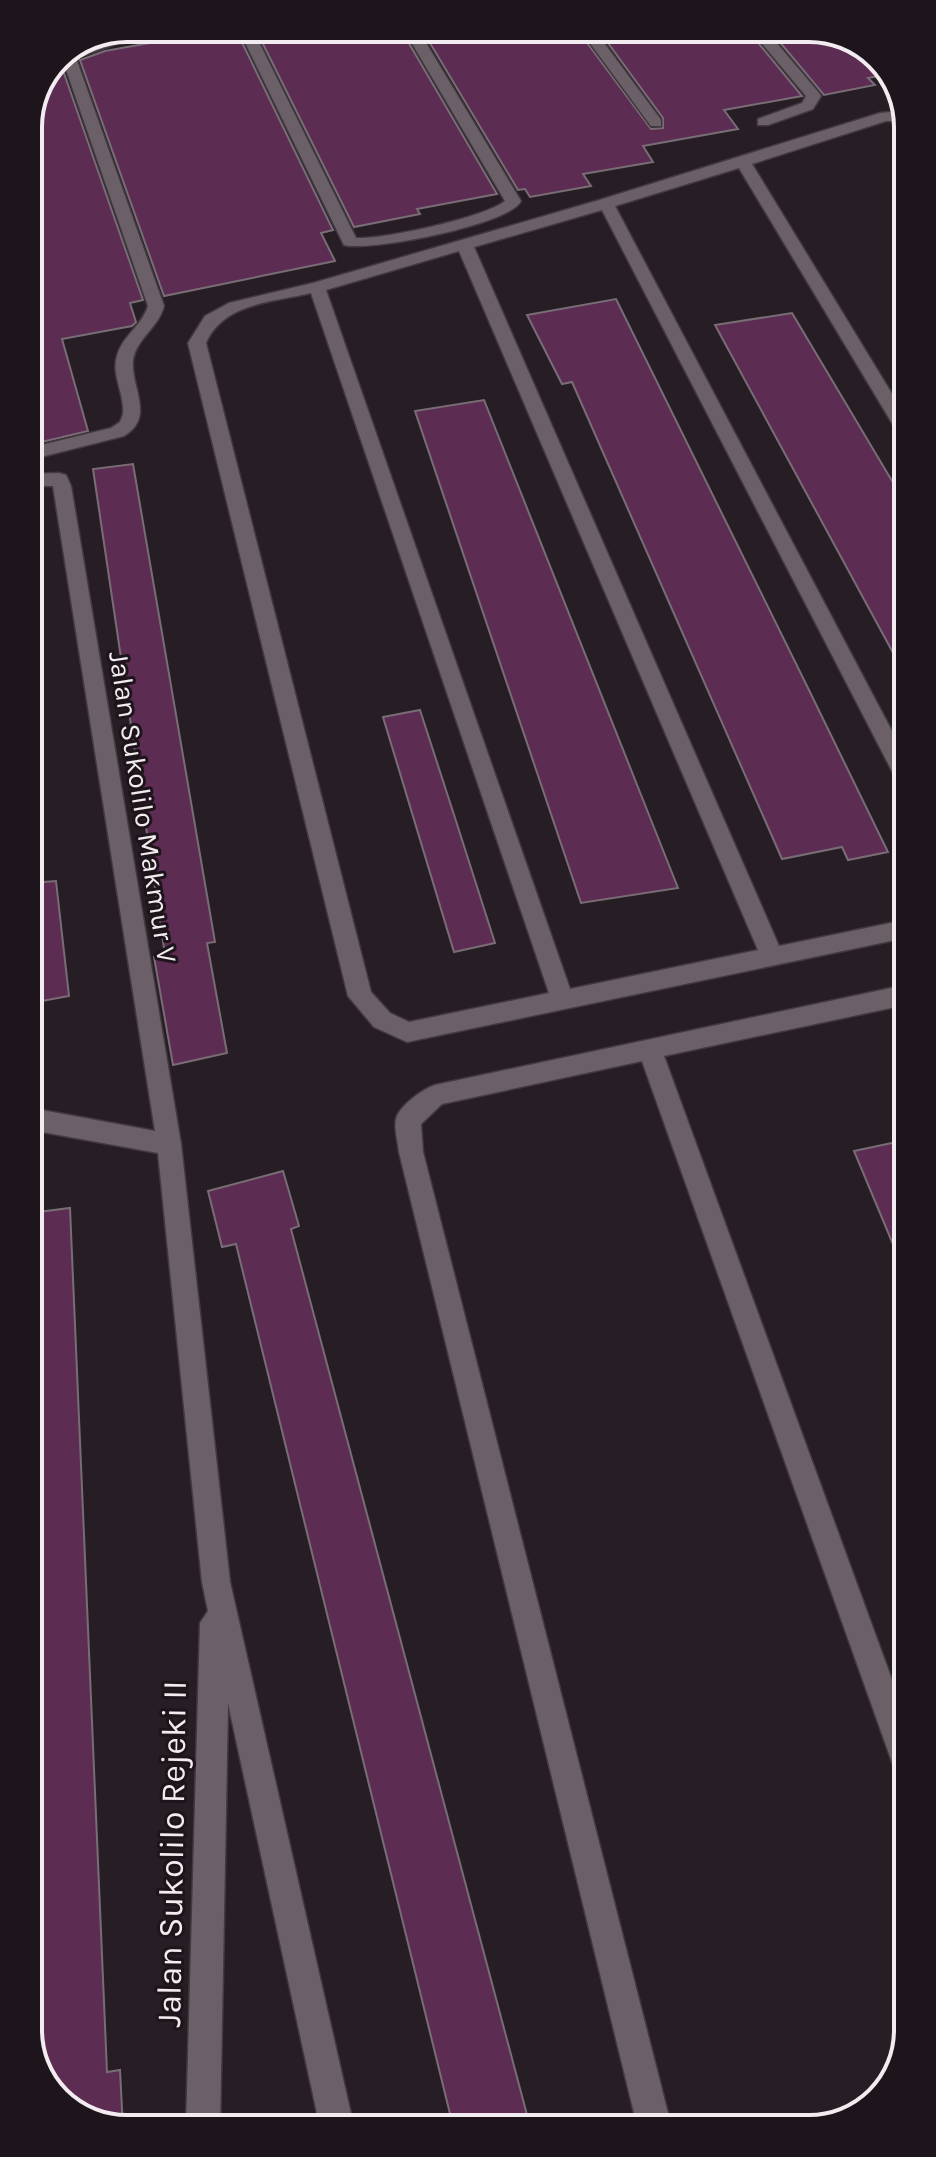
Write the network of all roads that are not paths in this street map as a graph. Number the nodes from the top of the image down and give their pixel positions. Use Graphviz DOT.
graph roads {
  1 [pos="252,42"];
  2 [pos="418,42"];
  3 [pos="596,42"];
  4 [pos="768,42"];
  5 [pos="71,63"];
  6 [pos="893,116"];
  7 [pos="763,122"];
  8 [pos="656,123"];
  9 [pos="744,164"];
  10 [pos="605,201"];
  11 [pos="464,243"];
  12 [pos="317,287"];
  13 [pos="894,412"];
  14 [pos="42,451"];
  15 [pos="42,480"];
  16 [pos="894,754"];
  17 [pos="894,931"];
  18 [pos="772,956"];
  19 [pos="894,997"];
  20 [pos="562,998"];
  21 [pos="650,1049"];
  22 [pos="42,1121"];
  23 [pos="169,1144"];
  24 [pos="216,1582"];
  25 [pos="894,1726"];
  26 [pos="203,2115"];
  27 [pos="334,2115"];
  28 [pos="652,2115"];
  1 -- 2 [label="street"];
  3 -- 8 [label="street"];
  4 -- 7 [label="street"];
  5 -- 14 [label="street"];
  6 -- 9 [label="street"];
  9 -- 10 [label="street"];
  9 -- 13 [label="street"];
  10 -- 11 [label="street"];
  10 -- 16 [label="street"];
  11 -- 12 [label="street"];
  11 -- 18 [label="street"];
  12 -- 20 [label="street"];
  12 -- 20 [label="street"];
  15 -- 23 [label="street, Jalan Sukolilo Makmur V"];
  17 -- 18 [label="street"];
  18 -- 20 [label="street"];
  19 -- 21 [label="street"];
  21 -- 25 [label="street"];
  21 -- 28 [label="street"];
  22 -- 23 [label="street"];
  23 -- 24 [label="street, Jalan Sukolilo Makmur V"];
  24 -- 26 [label="street, Jalan Sukolilo Rejeki II"];
  24 -- 27 [label="street"];
}
